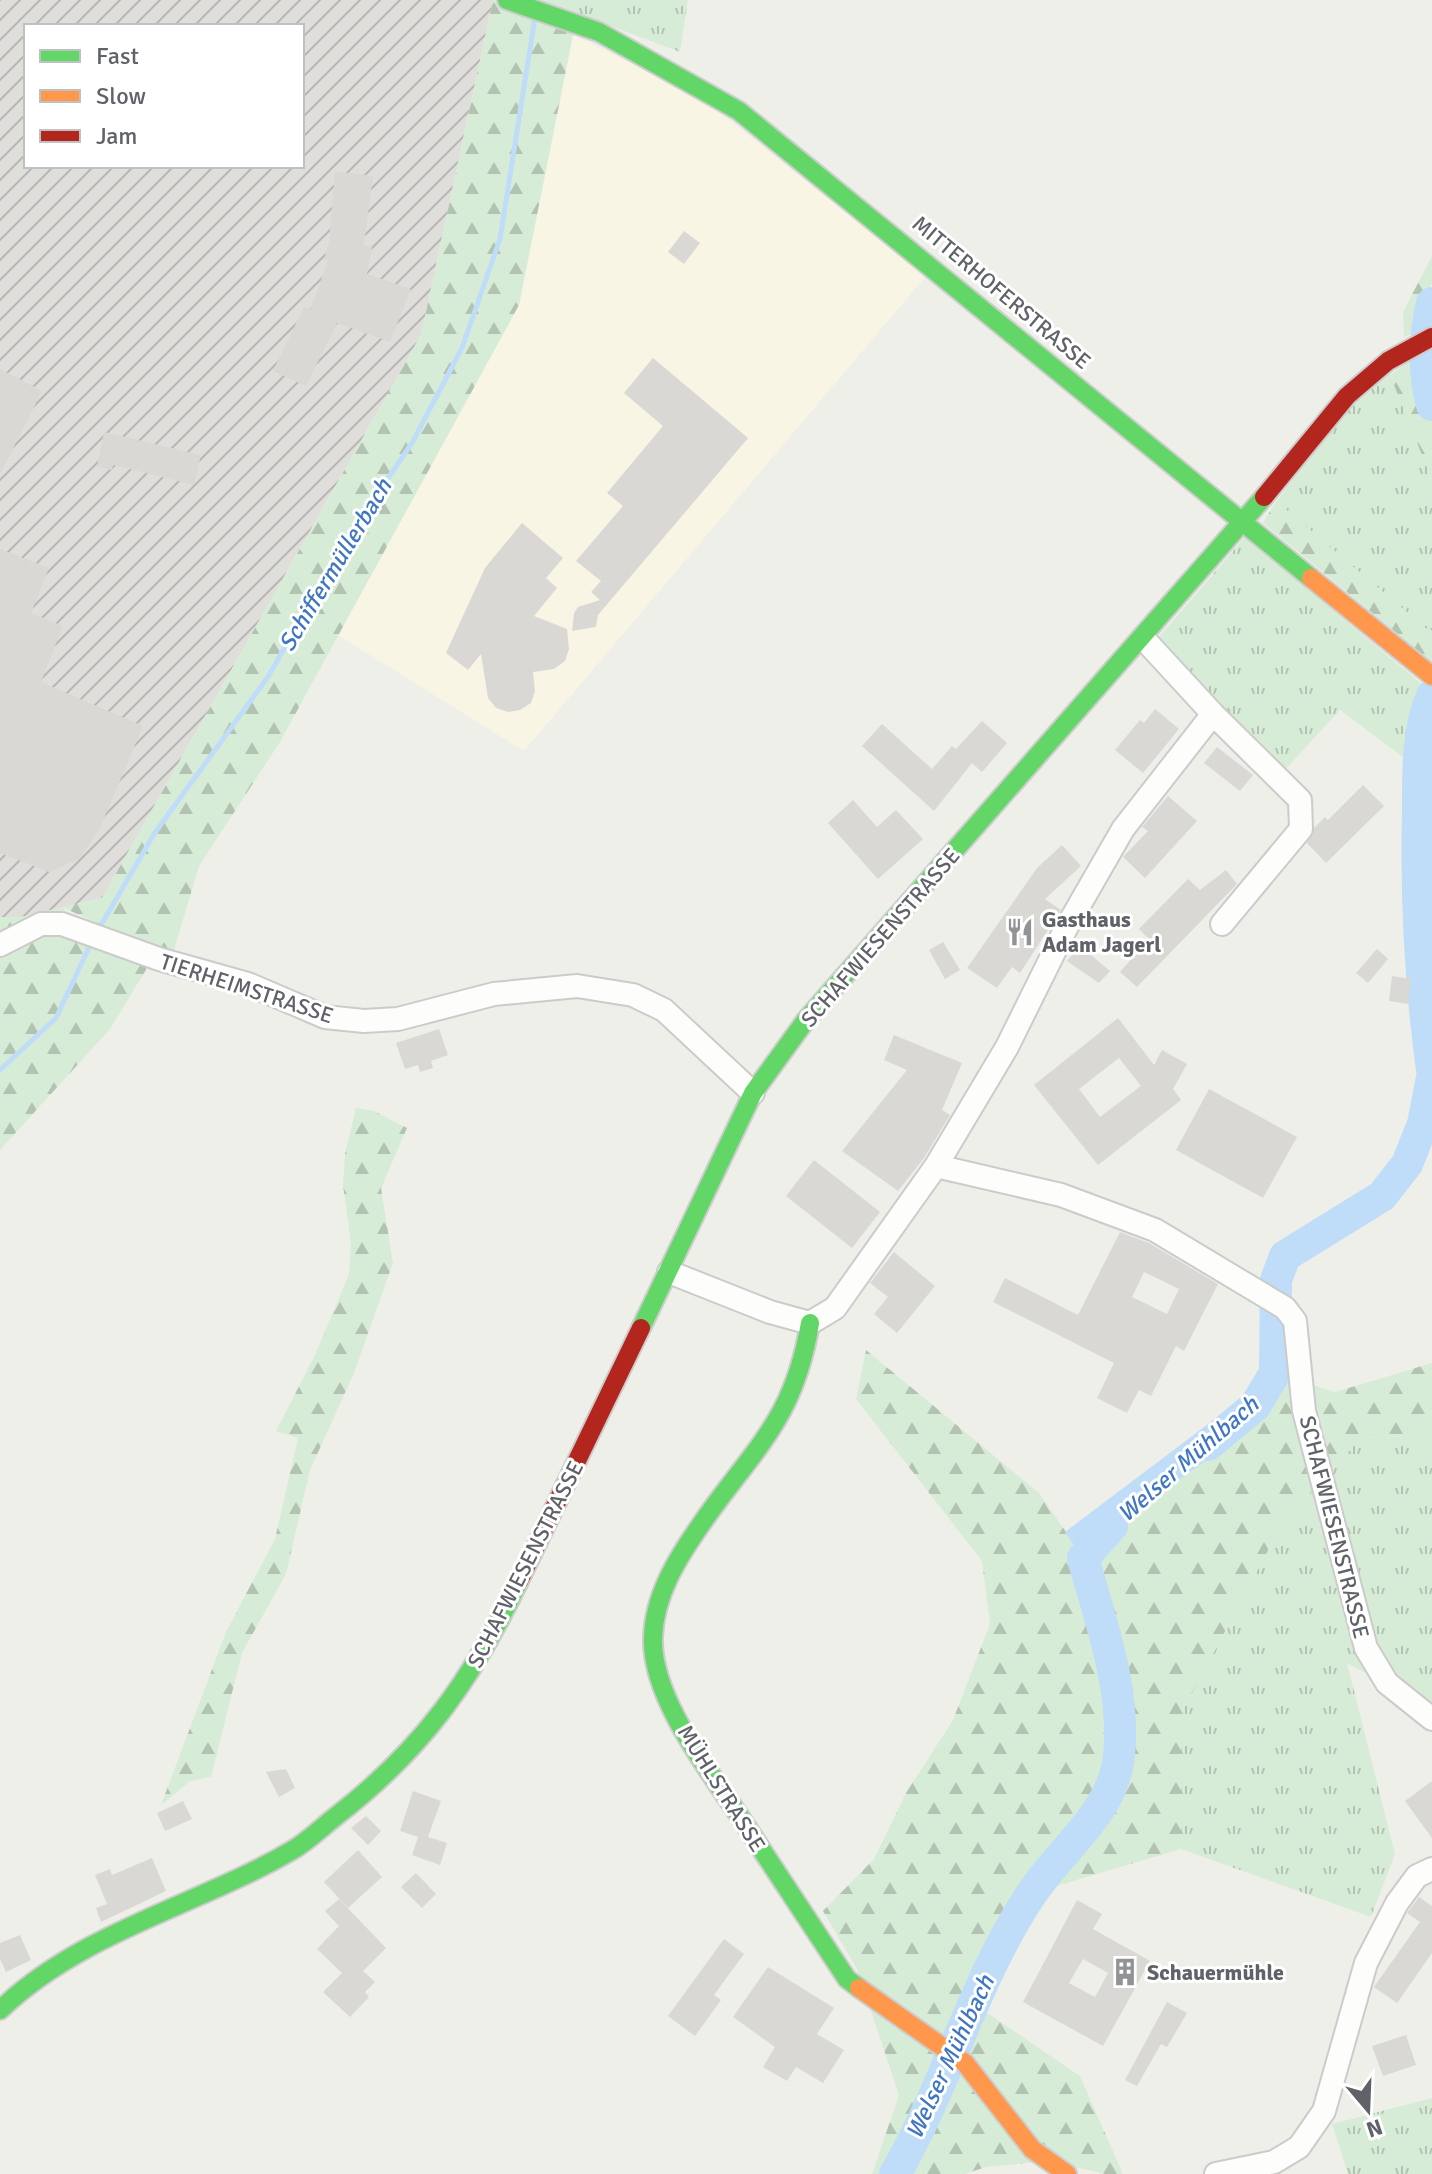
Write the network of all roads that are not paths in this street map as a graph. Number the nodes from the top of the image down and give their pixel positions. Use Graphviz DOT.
graph roads {
  1 [pos="514,2"];
  2 [pos="1432,337"];
  3 [pos="1244,523"];
  4 [pos="1143,638"];
  5 [pos="1426,671"];
  6 [pos="1213,714"];
  7 [pos="1222,924"];
  8 [pos="0,945"];
  9 [pos="753,1093"];
  10 [pos="936,1166"];
  11 [pos="669,1272"];
  12 [pos="810,1323"];
  13 [pos="1432,1719"];
  14 [pos="1432,1869"];
  15 [pos="0,2010"];
  16 [pos="1067,2174"];
  17 [pos="1216,2174"];
  1 -- 3 [label="street, MITTERHOFERSTRASSE"];
  2 -- 3 [label="street, SCHAFWIESENSTRASSE"];
  3 -- 4 [label="street, SCHAFWIESENSTRASSE"];
  3 -- 5 [label="street, MITTERHOFERSTRASSE"];
  4 -- 6 [label="street"];
  4 -- 9 [label="street, SCHAFWIESENSTRASSE"];
  6 -- 7 [label="street"];
  6 -- 10 [label="street"];
  8 -- 9 [label="street, TIERHEIMSTRASSE"];
  9 -- 11 [label="street, SCHAFWIESENSTRASSE"];
  10 -- 12 [label="street"];
  10 -- 13 [label="street, SCHAFWIESENSTRASSE"];
  11 -- 12 [label="street"];
  11 -- 15 [label="street, SCHAFWIESENSTRASSE"];
  12 -- 16 [label="street, MÜHLSTRASSE"];
  14 -- 17 [label="street"];
}
